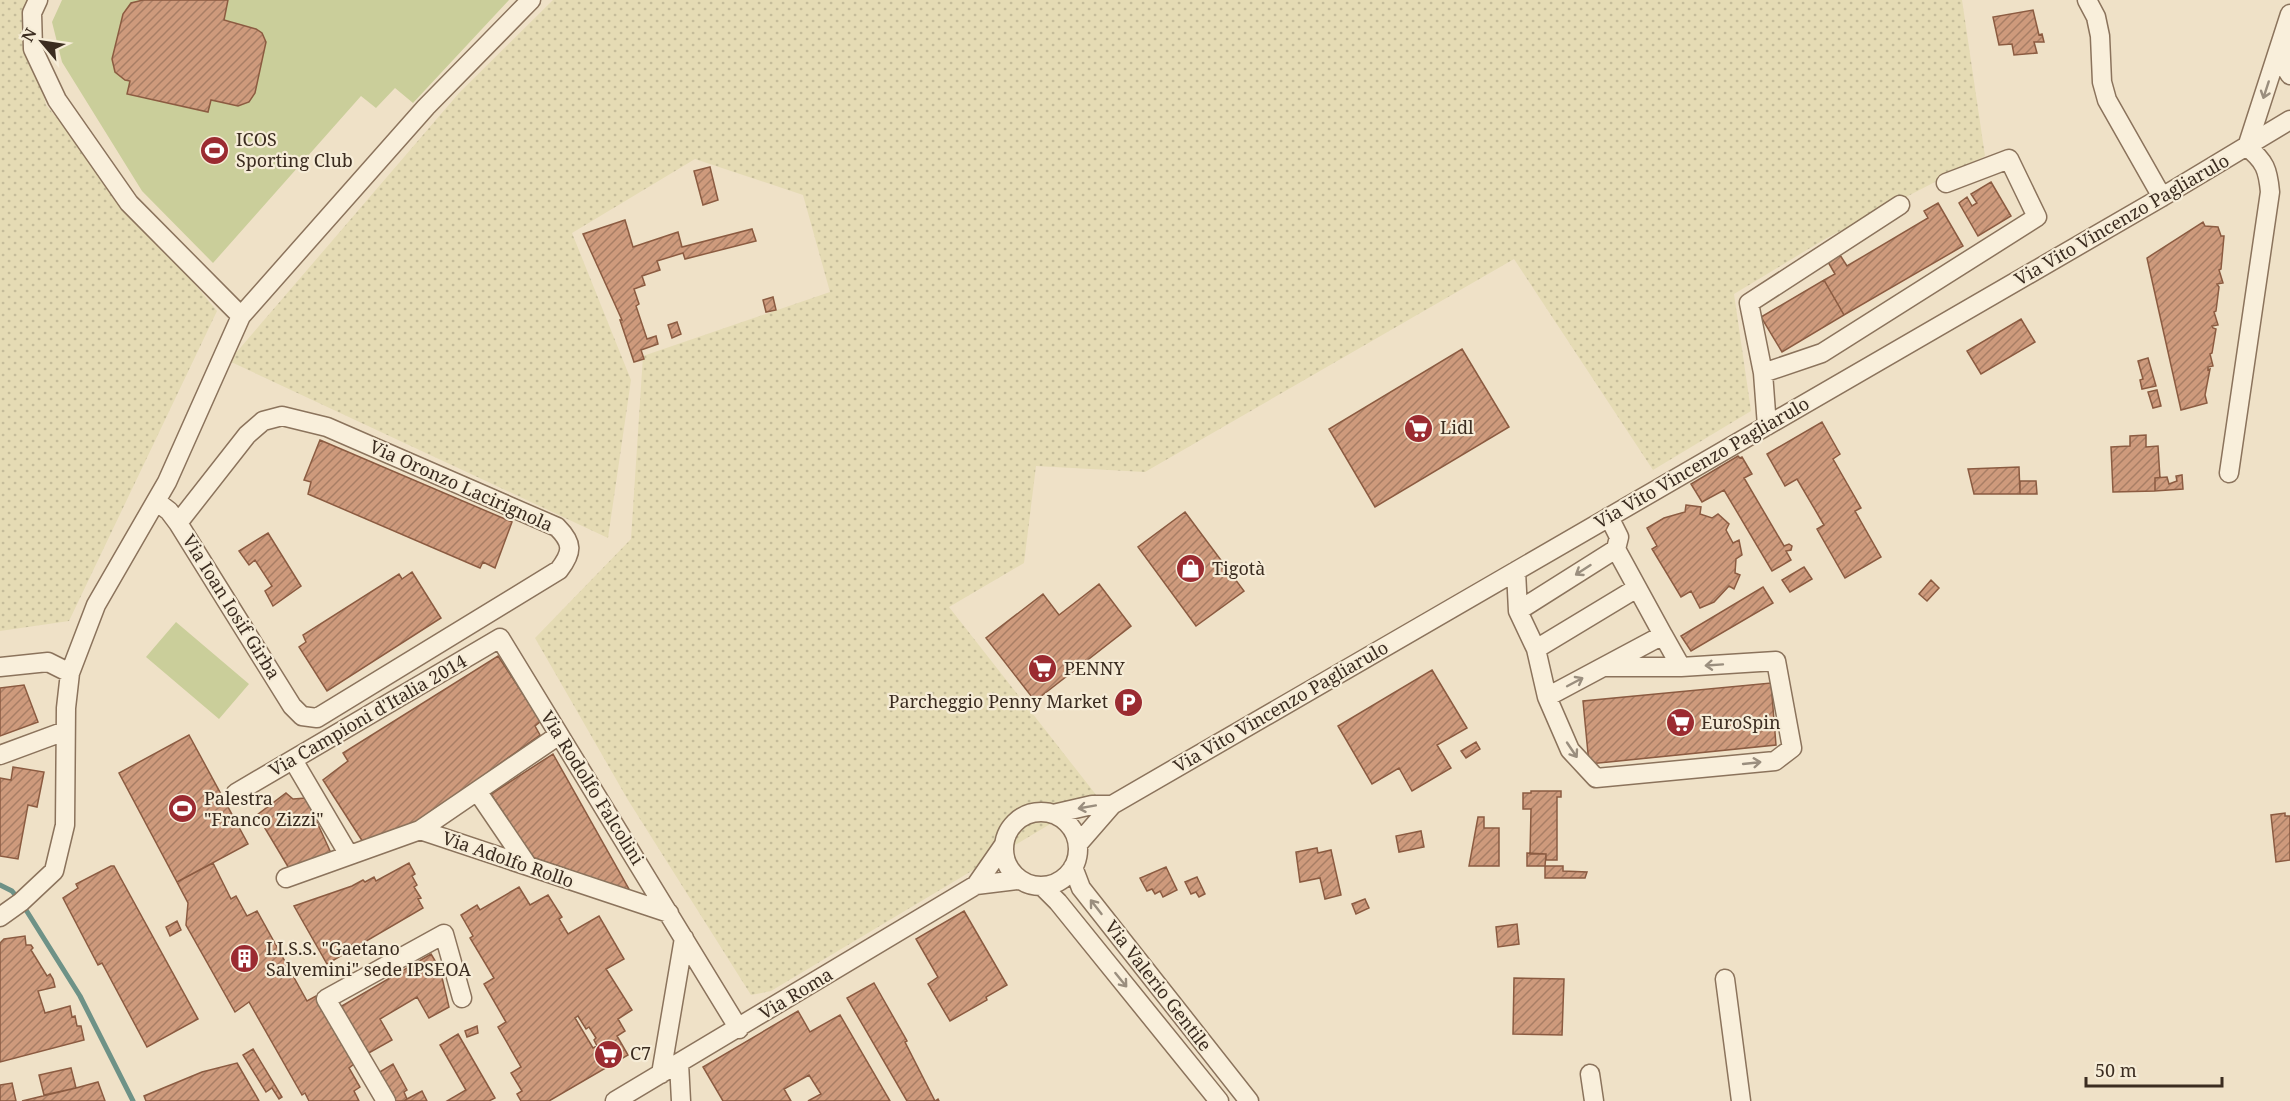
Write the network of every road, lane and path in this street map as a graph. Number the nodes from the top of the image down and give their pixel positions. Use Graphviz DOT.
graph roads {
  1 [pos="38,0"];
  2 [pos="531,0"];
  3 [pos="2087,0"];
  4 [pos="2290,14"];
  5 [pos="2283,36"];
  6 [pos="2290,75"];
  7 [pos="2290,120"];
  8 [pos="2247,147"];
  9 [pos="1946,183"];
  10 [pos="2162,197"];
  11 [pos="1900,206"];
  12 [pos="241,316"];
  13 [pos="1763,373"];
  14 [pos="1767,426"];
  15 [pos="2229,473"];
  16 [pos="156,501"];
  17 [pos="1609,517"];
  18 [pos="178,523"];
  19 [pos="1616,549"];
  20 [pos="1516,571"];
  21 [pos="1637,588"];
  22 [pos="1518,611"];
  23 [pos="1663,635"];
  24 [pos="500,638"];
  25 [pos="1536,649"];
  26 [pos="0,667"];
  27 [pos="1602,667"];
  28 [pos="1681,667"];
  29 [pos="70,673"];
  30 [pos="1546,697"];
  31 [pos="302,716"];
  32 [pos="65,731"];
  33 [pos="559,735"];
  34 [pos="0,755"];
  35 [pos="293,760"];
  36 [pos="477,791"];
  37 [pos="236,793"];
  38 [pos="1112,805"];
  39 [pos="1053,814"];
  40 [pos="420,830"];
  41 [pos="1078,844"];
  42 [pos="1003,846"];
  43 [pos="349,855"];
  44 [pos="528,866"];
  45 [pos="1073,867"];
  46 [pos="286,878"];
  47 [pos="1018,880"];
  48 [pos="976,885"];
  49 [pos="1043,887"];
  50 [pos="669,913"];
  51 [pos="0,917"];
  52 [pos="684,938"];
  53 [pos="1725,978"];
  54 [pos="462,999"];
  55 [pos="740,1029"];
  56 [pos="679,1064"];
  57 [pos="661,1074"];
  58 [pos="1590,1074"];
  59 [pos="681,1096"];
  60 [pos="386,1101"];
  61 [pos="615,1101"];
  62 [pos="698,1101"];
  63 [pos="1219,1101"];
  64 [pos="1249,1101"];
  65 [pos="1594,1101"];
  66 [pos="1741,1101"];
  1 -- 12 [label="street"];
  2 -- 12 [label="street"];
  3 -- 10 [label="street"];
  4 -- 5 [label="street"];
  5 -- 6 [label="street"];
  5 -- 8 [label="street, one-way"];
  7 -- 8 [label="street, Via Vito Vincenzo Pagliarulo"];
  8 -- 10 [label="street, Via Vito Vincenzo Pagliarulo"];
  8 -- 15 [label="street"];
  9 -- 13 [label="street"];
  10 -- 14 [label="street, Via Vito Vincenzo Pagliarulo"];
  11 -- 13 [label="street"];
  12 -- 16 [label="street"];
  13 -- 14 [label="street"];
  14 -- 17 [label="street, Via Vito Vincenzo Pagliarulo"];
  16 -- 18 [label="street, Via Ioan Iosif Girba"];
  16 -- 29 [label="street"];
  17 -- 19 [label="street"];
  17 -- 20 [label="street, Via Vito Vincenzo Pagliarulo"];
  18 -- 31 [label="street, Via Ioan Iosif Girba"];
  18 -- 31 [label="street, Via Oronzo Lacirignola"];
  19 -- 21 [label="street"];
  19 -- 22 [label="street, one-way"];
  20 -- 22 [label="street"];
  20 -- 38 [label="street, Via Vito Vincenzo Pagliarulo"];
  21 -- 23 [label="street"];
  21 -- 25 [label="street"];
  22 -- 25 [label="street"];
  23 -- 27 [label="street"];
  23 -- 28 [label="street"];
  24 -- 33 [label="street, Via Rodolfo Falcolini"];
  24 -- 35 [label="street, Via Campioni d'Italia 2014"];
  25 -- 30 [label="street"];
  26 -- 29 [label="street"];
  27 -- 28 [label="street"];
  30 -- 27 [label="street, one-way"];
  30 -- 28 [label="street, one-way"];
  29 -- 32 [label="street"];
  32 -- 34 [label="street"];
  32 -- 51 [label="street"];
  33 -- 36 [label="street"];
  33 -- 50 [label="street, Via Rodolfo Falcolini"];
  35 -- 37 [label="street, Via Campioni d'Italia 2014"];
  35 -- 43 [label="street"];
  36 -- 40 [label="street"];
  36 -- 44 [label="street"];
  38 -- 39 [label="street, Via Vito Vincenzo Pagliarulo, one-way"];
  38 -- 41 [label="street, Via Vito Vincenzo Pagliarulo"];
  39 -- 41 [label="street"];
  39 -- 42 [label="street"];
  40 -- 43 [label="street, Via Adolfo Rollo"];
  40 -- 44 [label="street, Via Adolfo Rollo"];
  41 -- 45 [label="street"];
  42 -- 47 [label="street"];
  42 -- 48 [label="street, Via Roma"];
  43 -- 46 [label="street, Via Adolfo Rollo"];
  44 -- 50 [label="street, Via Adolfo Rollo"];
  45 -- 49 [label="street"];
  64 -- 45 [label="street, Via Valerio Gentile, one-way"];
  47 -- 48 [label="street, Via Roma"];
  47 -- 49 [label="street"];
  48 -- 55 [label="street, Via Roma"];
  49 -- 63 [label="street, Via Valerio Gentile, one-way"];
  50 -- 52 [label="street, Via Rodolfo Falcolini"];
  52 -- 55 [label="street, Via Rodolfo Falcolini"];
  52 -- 57 [label="street"];
  53 -- 66 [label="street"];
  54 -- 60 [label="street"];
  55 -- 56 [label="street, Via Roma"];
  56 -- 57 [label="street, Via Roma"];
  56 -- 59 [label="street"];
  57 -- 61 [label="street, Via Roma"];
  58 -- 65 [label="street"];
  59 -- 62 [label="street"];
}
